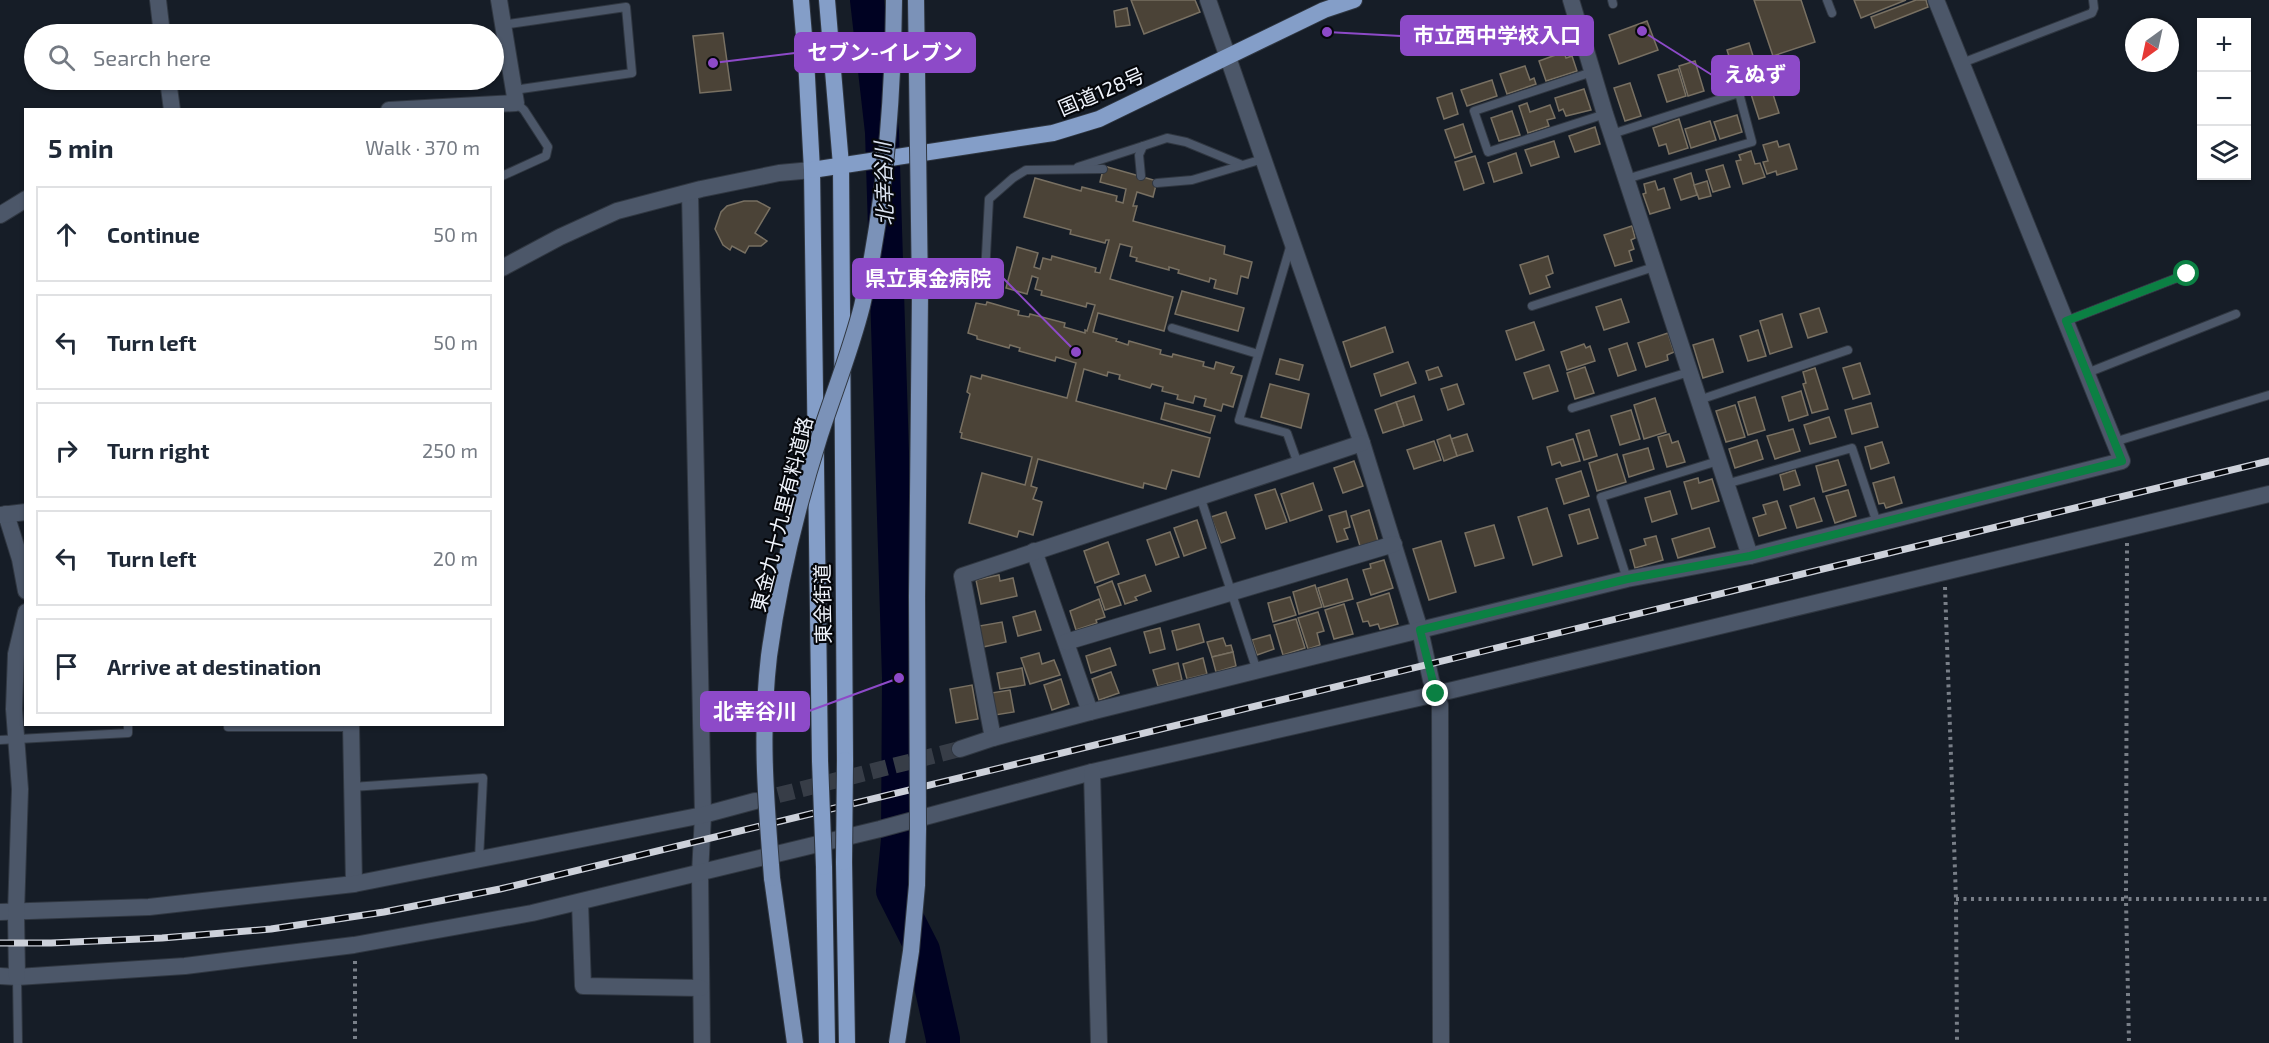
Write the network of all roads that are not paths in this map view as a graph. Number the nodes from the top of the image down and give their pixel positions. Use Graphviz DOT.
graph roads {
  1 [pos="158,0"];
  2 [pos="499,0"];
  3 [pos="801,0"];
  4 [pos="827,0"];
  5 [pos="894,0"];
  6 [pos="916,0"];
  7 [pos="1208,0"];
  8 [pos="1354,0"];
  9 [pos="1571,0"];
  10 [pos="1827,0"];
  11 [pos="1936,0"];
  12 [pos="2093,0"];
  13 [pos="1832,13"];
  14 [pos="161,24"];
  15 [pos="502,24"];
  16 [pos="504,25"];
  17 [pos="504,36"];
  18 [pos="1228,55"];
  19 [pos="1962,63"];
  20 [pos="1592,72"];
  21 [pos="169,90"];
  22 [pos="515,97"];
  23 [pos="172,108"];
  24 [pos="408,108"];
  25 [pos="1605,114"];
  26 [pos="1612,134"];
  27 [pos="1143,146"];
  28 [pos="1263,159"];
  29 [pos="841,165"];
  30 [pos="1242,165"];
  31 [pos="1069,169"];
  32 [pos="1103,169"];
  33 [pos="812,170"];
  34 [pos="504,175"];
  35 [pos="1141,176"];
  36 [pos="1626,179"];
  37 [pos="1157,183"];
  38 [pos="690,193"];
  39 [pos="24,200"];
  40 [pos="0,215"];
  41 [pos="1292,241"];
  42 [pos="504,267"];
  43 [pos="1654,267"];
  44 [pos="2187,274"];
  45 [pos="984,292"];
  46 [pos="1532,306"];
  47 [pos="2236,314"];
  48 [pos="2066,321"];
  49 [pos="1172,328"];
  50 [pos="1848,350"];
  51 [pos="1258,354"];
  52 [pos="1689,372"];
  53 [pos="2087,373"];
  54 [pos="2269,395"];
  55 [pos="1698,400"];
  56 [pos="1572,408"];
  57 [pos="2114,442"];
  58 [pos="1362,443"];
  59 [pos="1718,461"];
  60 [pos="1298,464"];
  61 [pos="1726,484"];
  62 [pos="2269,494"];
  63 [pos="1200,496"];
  64 [pos="24,512"];
  65 [pos="3,514"];
  66 [pos="1877,523"];
  67 [pos="1394,544"];
  68 [pos="1034,551"];
  69 [pos="1750,556"];
  70 [pos="1627,579"];
  71 [pos="24,580"];
  72 [pos="1231,592"];
  73 [pos="24,620"];
  74 [pos="1420,630"];
  75 [pos="1066,642"];
  76 [pos="1257,671"];
  77 [pos="1436,694"];
  78 [pos="1090,712"];
  79 [pos="128,726"];
  80 [pos="351,726"];
  81 [pos="228,727"];
  82 [pos="993,738"];
  83 [pos="8,740"];
  84 [pos="960,749"];
  85 [pos="1092,772"];
  86 [pos="352,787"];
  87 [pos="755,801"];
  88 [pos="703,815"];
  89 [pos="479,859"];
  90 [pos="700,874"];
  91 [pos="354,884"];
  92 [pos="580,902"];
  93 [pos="8,912"];
  94 [pos="0,976"];
  95 [pos="17,977"];
  96 [pos="701,988"];
  97 [pos="18,1043"];
  98 [pos="702,1043"];
  99 [pos="795,1043"];
  100 [pos="827,1043"];
  101 [pos="847,1043"];
  102 [pos="897,1043"];
  103 [pos="1099,1043"];
  104 [pos="1441,1043"];
  1 -- 14 [label="street"];
  2 -- 15 [label="street"];
  3 -- 33 [label="highway, 東金街道"];
  4 -- 29 [label="highway, 東金街道"];
  5 -- 99 [label="main road, 東金九十九里有料道路, bridge"];
  6 -- 102 [label="main road, bridge"];
  7 -- 18 [label="street"];
  8 -- 18 [label="highway, 国道128号"];
  9 -- 20 [label="street"];
  10 -- 13 [label="lane"];
  11 -- 19 [label="street"];
  12 -- 19 [label="lane"];
  16 -- 22 [label="lane"];
  17 -- 22 [label="street"];
  18 -- 28 [label="street"];
  18 -- 29 [label="highway, 国道128号"];
  19 -- 48 [label="street"];
  20 -- 25 [label="street"];
  20 -- 25 [label="lane"];
  21 -- 23 [label="street"];
  22 -- 24 [label="street"];
  22 -- 34 [label="lane"];
  25 -- 26 [label="street"];
  26 -- 36 [label="street"];
  26 -- 36 [label="lane"];
  27 -- 30 [label="lane"];
  27 -- 31 [label="lane"];
  27 -- 35 [label="lane"];
  28 -- 30 [label="lane"];
  28 -- 41 [label="street"];
  29 -- 33 [label="highway, 国道128号"];
  29 -- 101 [label="highway, 東金街道, bridge"];
  30 -- 37 [label="lane"];
  31 -- 32 [label="lane"];
  31 -- 45 [label="lane"];
  33 -- 38 [label="street"];
  33 -- 100 [label="highway, 東金街道, bridge"];
  36 -- 43 [label="street"];
  38 -- 42 [label="street"];
  38 -- 88 [label="street"];
  39 -- 40 [label="street"];
  41 -- 51 [label="lane"];
  41 -- 58 [label="street"];
  43 -- 46 [label="lane"];
  43 -- 52 [label="street"];
  44 -- 48 [label="lane"];
  47 -- 53 [label="lane"];
  48 -- 53 [label="street"];
  49 -- 51 [label="lane"];
  50 -- 55 [label="lane"];
  51 -- 60 [label="lane"];
  52 -- 55 [label="street"];
  52 -- 56 [label="lane"];
  53 -- 57 [label="street"];
  54 -- 57 [label="lane"];
  55 -- 59 [label="street"];
  57 -- 66 [label="street"];
  58 -- 60 [label="street"];
  58 -- 67 [label="street"];
  59 -- 61 [label="street"];
  59 -- 70 [label="lane"];
  60 -- 63 [label="street"];
  61 -- 66 [label="lane"];
  61 -- 69 [label="street"];
  62 -- 77 [label="street"];
  63 -- 68 [label="street"];
  63 -- 72 [label="lane"];
  64 -- 65 [label="street"];
  65 -- 71 [label="street"];
  66 -- 69 [label="street"];
  67 -- 72 [label="street"];
  67 -- 74 [label="street"];
  68 -- 75 [label="street"];
  68 -- 82 [label="street"];
  69 -- 70 [label="street"];
  70 -- 74 [label="street"];
  72 -- 75 [label="street"];
  72 -- 76 [label="lane"];
  73 -- 83 [label="street"];
  74 -- 76 [label="street"];
  74 -- 77 [label="street"];
  75 -- 78 [label="street"];
  76 -- 78 [label="street"];
  77 -- 85 [label="street"];
  77 -- 104 [label="street"];
  78 -- 82 [label="street"];
  79 -- 83 [label="lane"];
  80 -- 81 [label="lane"];
  80 -- 86 [label="street"];
  82 -- 84 [label="street"];
  83 -- 93 [label="street"];
  85 -- 90 [label="street"];
  85 -- 103 [label="street"];
  86 -- 89 [label="lane"];
  86 -- 91 [label="street"];
  87 -- 88 [label="street"];
  88 -- 89 [label="street"];
  88 -- 90 [label="street"];
  89 -- 91 [label="street"];
  90 -- 92 [label="street"];
  90 -- 96 [label="street"];
  91 -- 93 [label="street"];
  92 -- 95 [label="street"];
  92 -- 96 [label="street"];
  93 -- 95 [label="street"];
  94 -- 95 [label="street"];
  95 -- 97 [label="lane"];
  96 -- 98 [label="street"];
}
